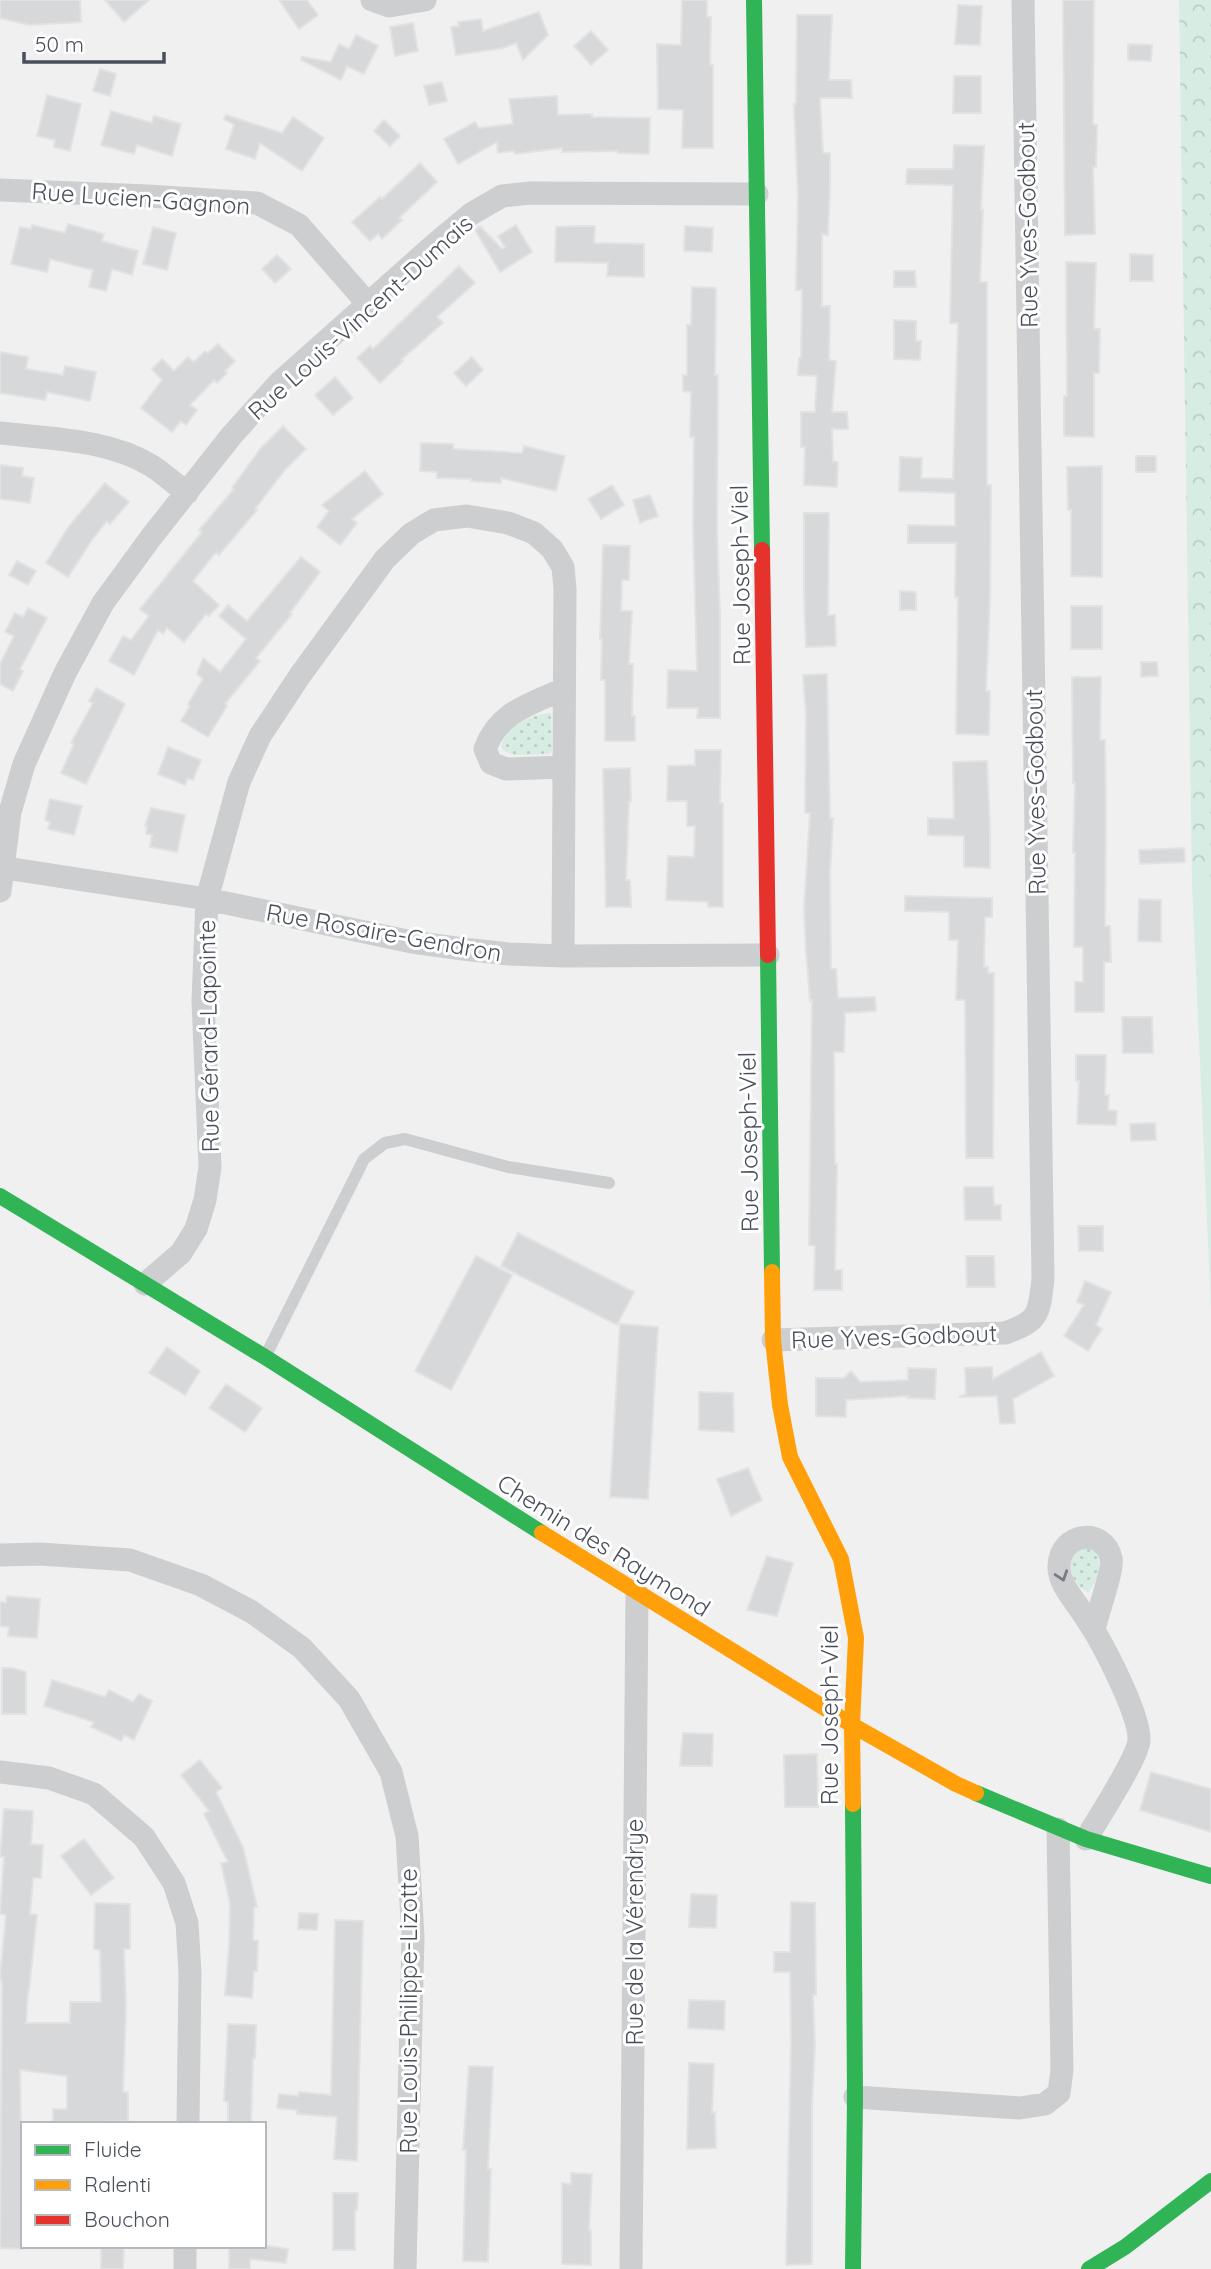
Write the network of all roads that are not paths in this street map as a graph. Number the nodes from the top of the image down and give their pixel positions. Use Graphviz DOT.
graph roads {
  1 [pos="372,0"];
  2 [pos="425,0"];
  3 [pos="754,0"];
  4 [pos="1023,0"];
  5 [pos="0,190"];
  6 [pos="757,194"];
  7 [pos="368,304"];
  8 [pos="0,433"];
  9 [pos="187,493"];
  10 [pos="563,689"];
  11 [pos="564,767"];
  12 [pos="2,867"];
  13 [pos="0,891"];
  14 [pos="207,899"];
  15 [pos="768,955"];
  16 [pos="563,956"];
  17 [pos="609,1183"];
  18 [pos="0,1196"];
  19 [pos="145,1284"];
  20 [pos="773,1340"];
  21 [pos="265,1357"];
  22 [pos="0,1555"];
  23 [pos="637,1594"];
  24 [pos="1094,1630"];
  25 [pos="852,1725"];
  26 [pos="0,1772"];
  27 [pos="1058,1829"];
  28 [pos="1086,1839"];
  29 [pos="1211,1876"];
  30 [pos="855,2097"];
  31 [pos="187,2122"];
  32 [pos="1211,2181"];
  33 [pos="185,2248"];
  34 [pos="185,2269"];
  35 [pos="405,2269"];
  36 [pos="631,2269"];
  37 [pos="853,2269"];
  38 [pos="1089,2269"];
  1 -- 2 [label="street"];
  3 -- 6 [label="street, Rue Joseph-Viel"];
  4 -- 20 [label="street, Rue Yves-Godbout"];
  5 -- 7 [label="street, Rue Lucien-Gagnon"];
  6 -- 7 [label="street, Rue Louis-Vincent-Dumais"];
  6 -- 15 [label="street, Rue Joseph-Viel"];
  7 -- 9 [label="street, Rue Louis-Vincent-Dumais"];
  8 -- 9 [label="street"];
  9 -- 12 [label="street, Rue Louis-Vincent-Dumais"];
  10 -- 11 [label="street, Rue Gérard-Lapointe"];
  10 -- 11 [label="street"];
  10 -- 14 [label="street, Rue Gérard-Lapointe"];
  11 -- 16 [label="street, Rue Gérard-Lapointe"];
  12 -- 13 [label="street, Rue Louis-Vincent-Dumais"];
  12 -- 14 [label="street, Rue Rosaire-Gendron"];
  14 -- 16 [label="street, Rue Rosaire-Gendron"];
  14 -- 19 [label="street, Rue Gérard-Lapointe"];
  15 -- 16 [label="street, Rue Rosaire-Gendron"];
  15 -- 20 [label="street, Rue Joseph-Viel"];
  17 -- 21 [label="lane"];
  18 -- 19 [label="street, Chemin des Raymond"];
  19 -- 21 [label="street, Chemin des Raymond"];
  20 -- 25 [label="street, Rue Joseph-Viel"];
  21 -- 23 [label="street, Chemin des Raymond"];
  22 -- 35 [label="street, Rue Louis-Philippe-Lizotte"];
  23 -- 25 [label="street, Chemin des Raymond"];
  23 -- 36 [label="street, Rue de la Vérendrye"];
  24 -- 28 [label="street"];
  25 -- 27 [label="street, Chemin des Raymond"];
  25 -- 30 [label="street, Rue Joseph-Viel"];
  26 -- 31 [label="street"];
  27 -- 28 [label="street, Chemin des Raymond"];
  27 -- 30 [label="street"];
  28 -- 29 [label="street, Chemin des Raymond"];
  30 -- 37 [label="street, Rue Joseph-Viel"];
  32 -- 38 [label="street"];
  33 -- 34 [label="street"];
}
